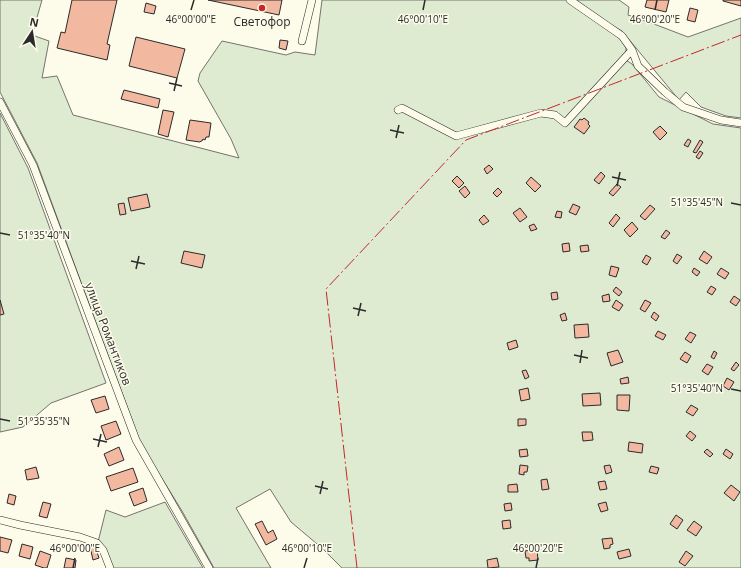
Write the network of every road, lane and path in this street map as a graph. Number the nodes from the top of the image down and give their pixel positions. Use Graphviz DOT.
graph roads {
  1 [pos="312,0"];
  2 [pos="570,0"];
  3 [pos="302,41"];
  4 [pos="632,50"];
  5 [pos="0,102"];
  6 [pos="398,110"];
  7 [pos="741,123"];
  8 [pos="0,520"];
  9 [pos="110,568"];
  10 [pos="209,568"];
  1 -- 3 [label="street"];
  2 -- 4 [label="street"];
  4 -- 6 [label="street"];
  4 -- 7 [label="street"];
  5 -- 10 [label="street, улица Романтиков"];
  8 -- 9 [label="street"];
}
